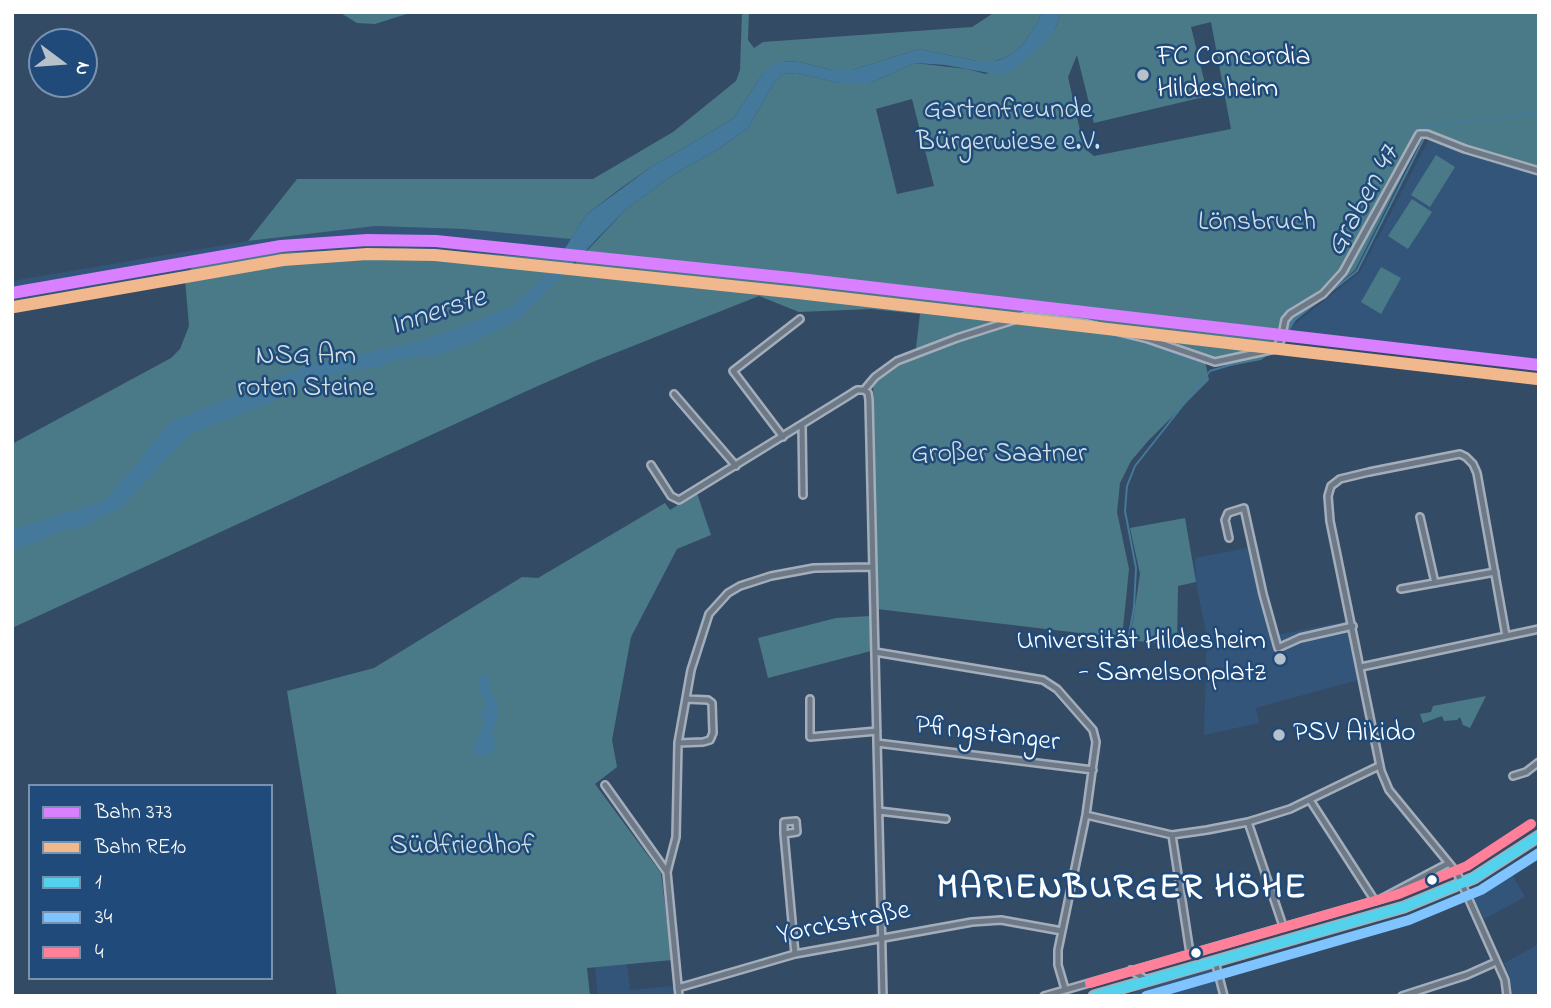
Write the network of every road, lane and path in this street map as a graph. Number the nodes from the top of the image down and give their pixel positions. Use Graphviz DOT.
graph roads {
  1 [pos="1539,171"];
  2 [pos="800,318"];
  3 [pos="864,390"];
  4 [pos="674,394"];
  5 [pos="802,425"];
  6 [pos="783,437"];
  7 [pos="650,465"];
  8 [pos="736,466"];
  9 [pos="803,495"];
  10 [pos="1420,517"];
  11 [pos="1229,538"];
  12 [pos="872,567"];
  13 [pos="1495,572"];
  14 [pos="1435,583"];
  15 [pos="1401,589"];
  16 [pos="1353,626"];
  17 [pos="1539,629"];
  18 [pos="1506,636"];
  19 [pos="874,652"];
  20 [pos="1361,667"];
  21 [pos="686,699"];
  22 [pos="810,699"];
  23 [pos="877,731"];
  24 [pos="678,743"];
  25 [pos="877,743"];
  26 [pos="1539,762"];
  27 [pos="1379,766"];
  28 [pos="1093,770"];
  29 [pos="1513,776"];
  30 [pos="606,785"];
  31 [pos="1310,800"];
  32 [pos="879,811"];
  33 [pos="1086,815"];
  34 [pos="947,819"];
  35 [pos="1248,822"];
  36 [pos="784,834"];
  37 [pos="1172,835"];
  38 [pos="1539,836"];
  39 [pos="1449,863"];
  40 [pos="667,872"];
  41 [pos="1463,883"];
  42 [pos="1375,901"];
  43 [pos="1283,926"];
  44 [pos="1062,931"];
  45 [pos="881,939"];
  46 [pos="1190,953"];
  47 [pos="795,954"];
  48 [pos="1215,961"];
  49 [pos="1496,962"];
  50 [pos="1131,970"];
  51 [pos="1148,981"];
  52 [pos="678,988"];
  53 [pos="1065,989"];
  54 [pos="679,996"];
  55 [pos="883,996"];
  56 [pos="1044,996"];
  57 [pos="1094,996"];
  58 [pos="1224,996"];
  59 [pos="1402,996"];
  60 [pos="1507,996"];
  1 -- 3 [label="street"];
  2 -- 6 [label="street"];
  3 -- 5 [label="street"];
  3 -- 12 [label="street"];
  4 -- 8 [label="street"];
  5 -- 6 [label="street"];
  5 -- 9 [label="street"];
  6 -- 8 [label="street"];
  7 -- 8 [label="street"];
  10 -- 14 [label="street"];
  11 -- 16 [label="street"];
  12 -- 19 [label="street"];
  12 -- 21 [label="street"];
  13 -- 14 [label="street"];
  13 -- 16 [label="street"];
  13 -- 18 [label="street"];
  14 -- 15 [label="street"];
  16 -- 20 [label="street"];
  17 -- 18 [label="street"];
  18 -- 20 [label="street"];
  19 -- 23 [label="street"];
  19 -- 28 [label="street"];
  20 -- 27 [label="street"];
  21 -- 24 [label="street"];
  21 -- 24 [label="street"];
  22 -- 23 [label="street"];
  23 -- 25 [label="street"];
  24 -- 40 [label="street"];
  25 -- 28 [label="street, Pfingstanger"];
  25 -- 32 [label="street"];
  26 -- 29 [label="street"];
  27 -- 31 [label="street"];
  27 -- 39 [label="street"];
  28 -- 33 [label="street"];
  30 -- 40 [label="street"];
  31 -- 35 [label="street"];
  31 -- 42 [label="street"];
  32 -- 34 [label="street"];
  32 -- 45 [label="street"];
  33 -- 37 [label="street"];
  33 -- 44 [label="street"];
  35 -- 37 [label="street"];
  35 -- 43 [label="street"];
  36 -- 47 [label="street"];
  37 -- 46 [label="street"];
  38 -- 41 [label="main road"];
  39 -- 41 [label="street"];
  39 -- 42 [label="street"];
  40 -- 52 [label="street"];
  41 -- 48 [label="main road"];
  41 -- 49 [label="street"];
  42 -- 43 [label="street"];
  43 -- 46 [label="street"];
  44 -- 45 [label="street, Yorckstraße"];
  44 -- 53 [label="street"];
  45 -- 47 [label="street, Yorckstraße"];
  45 -- 55 [label="street"];
  46 -- 50 [label="street"];
  47 -- 52 [label="street, Yorckstraße"];
  48 -- 51 [label="main road"];
  48 -- 58 [label="street"];
  49 -- 59 [label="street"];
  49 -- 60 [label="street"];
  50 -- 51 [label="street"];
  50 -- 53 [label="street"];
  51 -- 57 [label="main road"];
  52 -- 54 [label="street"];
  53 -- 56 [label="street"];
}
